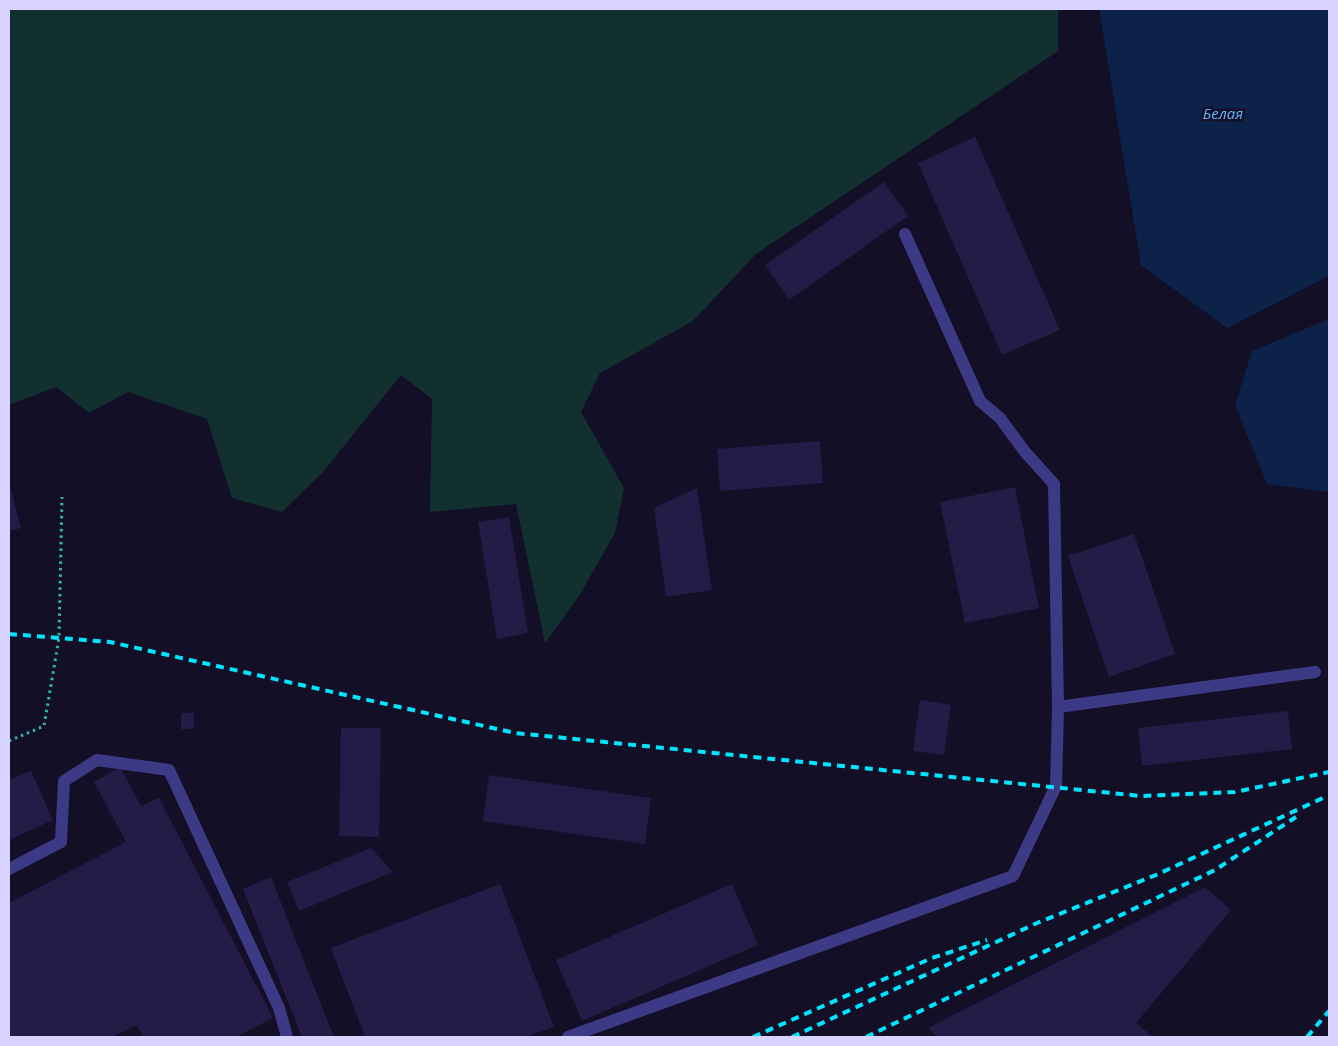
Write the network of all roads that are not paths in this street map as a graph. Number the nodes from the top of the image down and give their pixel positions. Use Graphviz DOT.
graph roads {
  1 [pos="905,234"];
  2 [pos="1315,672"];
  3 [pos="1058,707"];
  4 [pos="9,869"];
  5 [pos="286,1037"];
  6 [pos="568,1037"];
  1 -- 3 [label="street"];
  2 -- 3 [label="street"];
  3 -- 6 [label="street"];
  4 -- 5 [label="street"];
}
